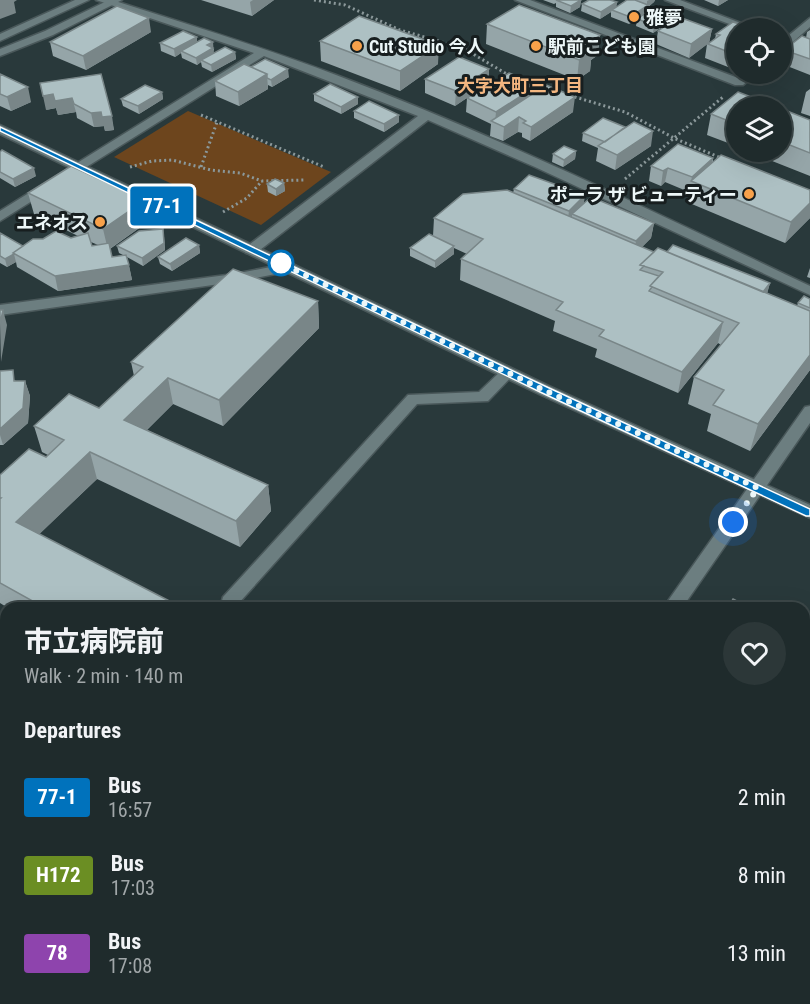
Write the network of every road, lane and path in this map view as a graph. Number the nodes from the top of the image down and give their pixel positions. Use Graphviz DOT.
graph roads {
  1 [pos="84,0"];
  2 [pos="314,0"];
  3 [pos="520,0"];
  4 [pos="670,0"];
  5 [pos="110,1"];
  6 [pos="726,20"];
  7 [pos="810,21"];
  8 [pos="792,35"];
  9 [pos="0,38"];
  10 [pos="263,52"];
  11 [pos="0,53"];
  12 [pos="726,78"];
  13 [pos="518,80"];
  14 [pos="738,84"];
  15 [pos="563,94"];
  16 [pos="178,106"];
  17 [pos="427,115"];
  18 [pos="217,122"];
  19 [pos="0,129"];
  20 [pos="676,139"];
  21 [pos="726,160"];
  22 [pos="80,167"];
  23 [pos="201,167"];
  24 [pos="125,168"];
  25 [pos="347,176"];
  26 [pos="262,181"];
  27 [pos="606,195"];
  28 [pos="221,213"];
  29 [pos="0,217"];
  30 [pos="251,249"];
  31 [pos="291,267"];
  32 [pos="810,291"];
  33 [pos="0,310"];
  34 [pos="508,373"];
  35 [pos="810,411"];
  36 [pos="758,488"];
  37 [pos="810,512"];
  38 [pos="229,602"];
  39 [pos="676,602"];
  1 -- 9 [label="street"];
  2 -- 13 [label="path"];
  3 -- 12 [label="street"];
  4 -- 6 [label="street"];
  5 -- 10 [label="street"];
  5 -- 11 [label="street"];
  7 -- 8 [label="street"];
  10 -- 16 [label="street"];
  10 -- 17 [label="street"];
  14 -- 20 [label="path"];
  15 -- 20 [label="path"];
  16 -- 18 [label="path"];
  16 -- 22 [label="street"];
  17 -- 25 [label="street"];
  17 -- 27 [label="street"];
  18 -- 23 [label="path"];
  18 -- 25 [label="path"];
  19 -- 22 [label="street"];
  20 -- 21 [label="path"];
  20 -- 27 [label="path"];
  22 -- 29 [label="street"];
  22 -- 30 [label="street"];
  23 -- 24 [label="path"];
  23 -- 26 [label="path"];
  25 -- 26 [label="path"];
  25 -- 30 [label="street"];
  26 -- 28 [label="path"];
  27 -- 32 [label="street"];
  30 -- 31 [label="street"];
  31 -- 33 [label="street"];
  31 -- 34 [label="street"];
  34 -- 36 [label="street"];
  34 -- 38 [label="street"];
  35 -- 36 [label="street"];
  36 -- 37 [label="street"];
  36 -- 39 [label="street"];
}
